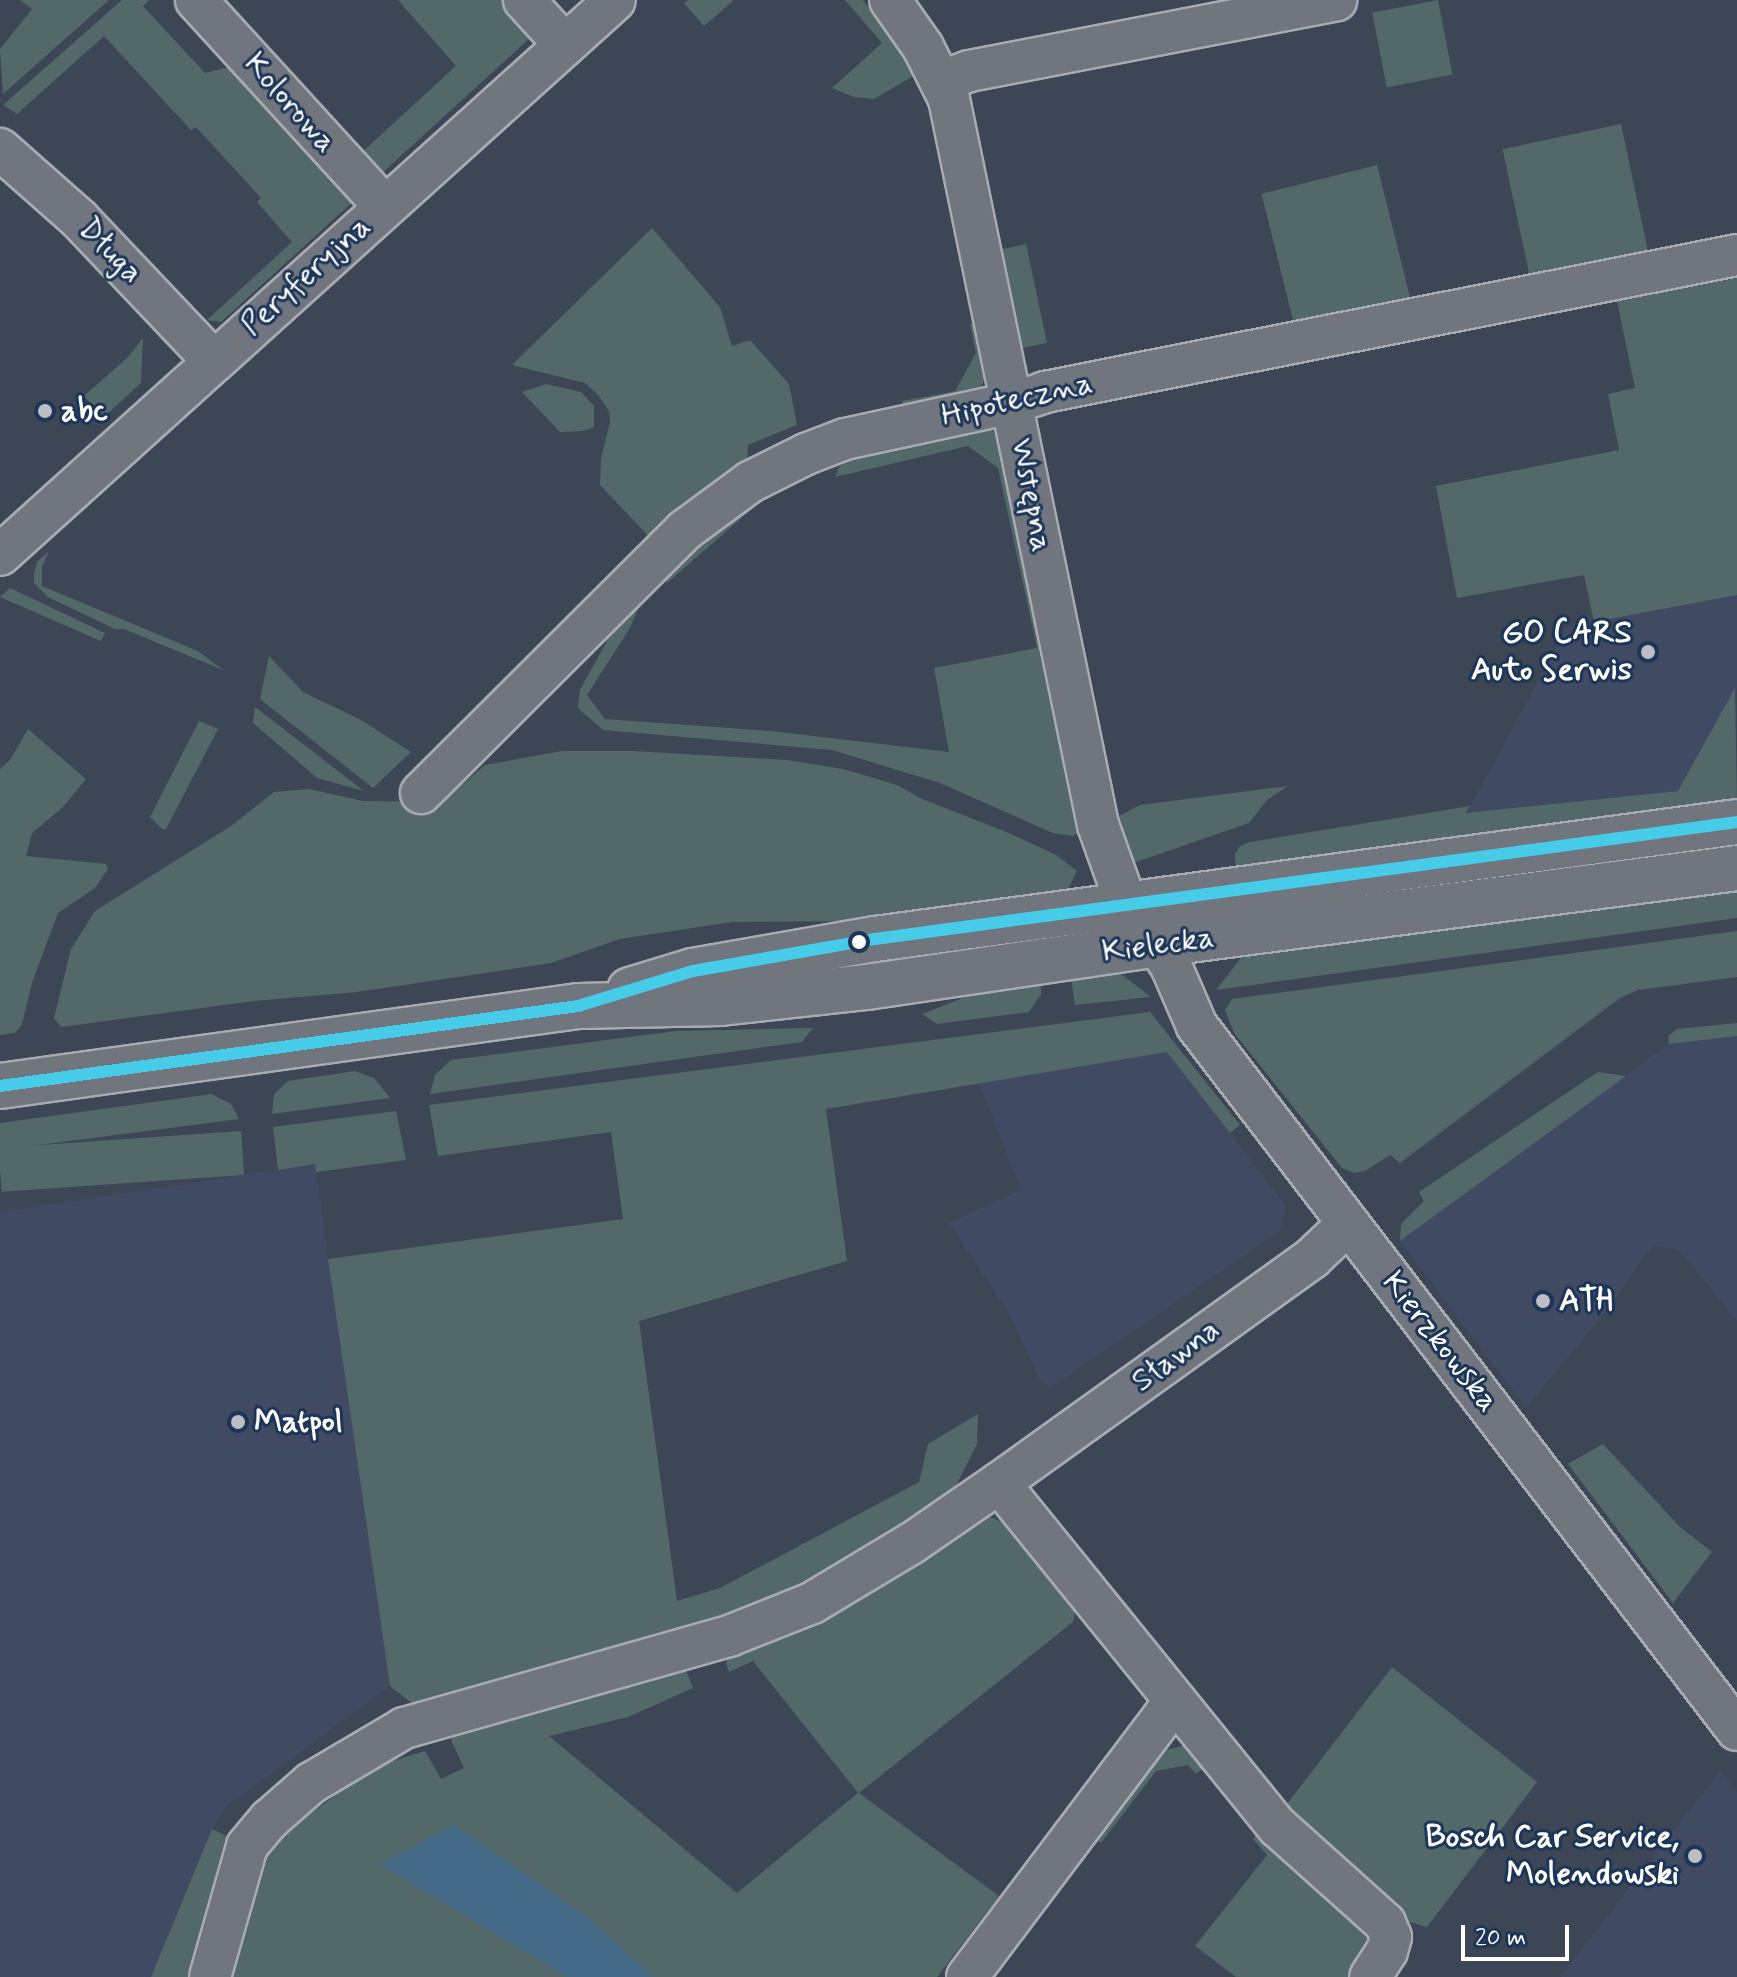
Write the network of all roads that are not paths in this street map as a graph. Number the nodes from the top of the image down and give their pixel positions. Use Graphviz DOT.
graph roads {
  1 [pos="196,0"];
  2 [pos="524,0"];
  3 [pos="615,0"];
  4 [pos="890,0"];
  5 [pos="1336,0"];
  6 [pos="565,45"];
  7 [pos="942,81"];
  8 [pos="0,149"];
  9 [pos="384,206"];
  10 [pos="1737,255"];
  11 [pos="213,360"];
  12 [pos="1012,403"];
  13 [pos="0,555"];
  14 [pos="421,793"];
  15 [pos="1737,822"];
  16 [pos="1737,868"];
  17 [pos="1129,906"];
  18 [pos="1159,944"];
  19 [pos="578,1006"];
  20 [pos="0,1086"];
  21 [pos="1348,1224"];
  22 [pos="999,1483"];
  23 [pos="1174,1702"];
  24 [pos="1737,1730"];
  25 [pos="210,1977"];
  26 [pos="967,1977"];
  27 [pos="1370,1977"];
  1 -- 9 [label="street, Kolorowa"];
  2 -- 6 [label="street"];
  3 -- 6 [label="street, Peryferyjna"];
  4 -- 7 [label="street, Wstępna"];
  5 -- 7 [label="street"];
  6 -- 9 [label="street, Peryferyjna"];
  7 -- 12 [label="street, Wstępna"];
  8 -- 11 [label="street, Długa"];
  9 -- 11 [label="street, Peryferyjna"];
  10 -- 12 [label="street, Hipoteczna"];
  11 -- 13 [label="street, Peryferyjna"];
  12 -- 14 [label="street, Hipoteczna"];
  12 -- 17 [label="street, Wstępna"];
  15 -- 17 [label="main road, Kielecka"];
  16 -- 18 [label="main road, Kielecka"];
  17 -- 18 [label="street, Wstępna"];
  17 -- 19 [label="main road, Kielecka"];
  18 -- 19 [label="main road, Kielecka"];
  18 -- 21 [label="street, Kierzkowska"];
  19 -- 20 [label="main road, Kielecka"];
  21 -- 22 [label="street, Sławna"];
  21 -- 24 [label="street, Kierzkowska"];
  22 -- 23 [label="street"];
  22 -- 25 [label="street, Sławna"];
  23 -- 26 [label="street"];
  23 -- 27 [label="street"];
}
